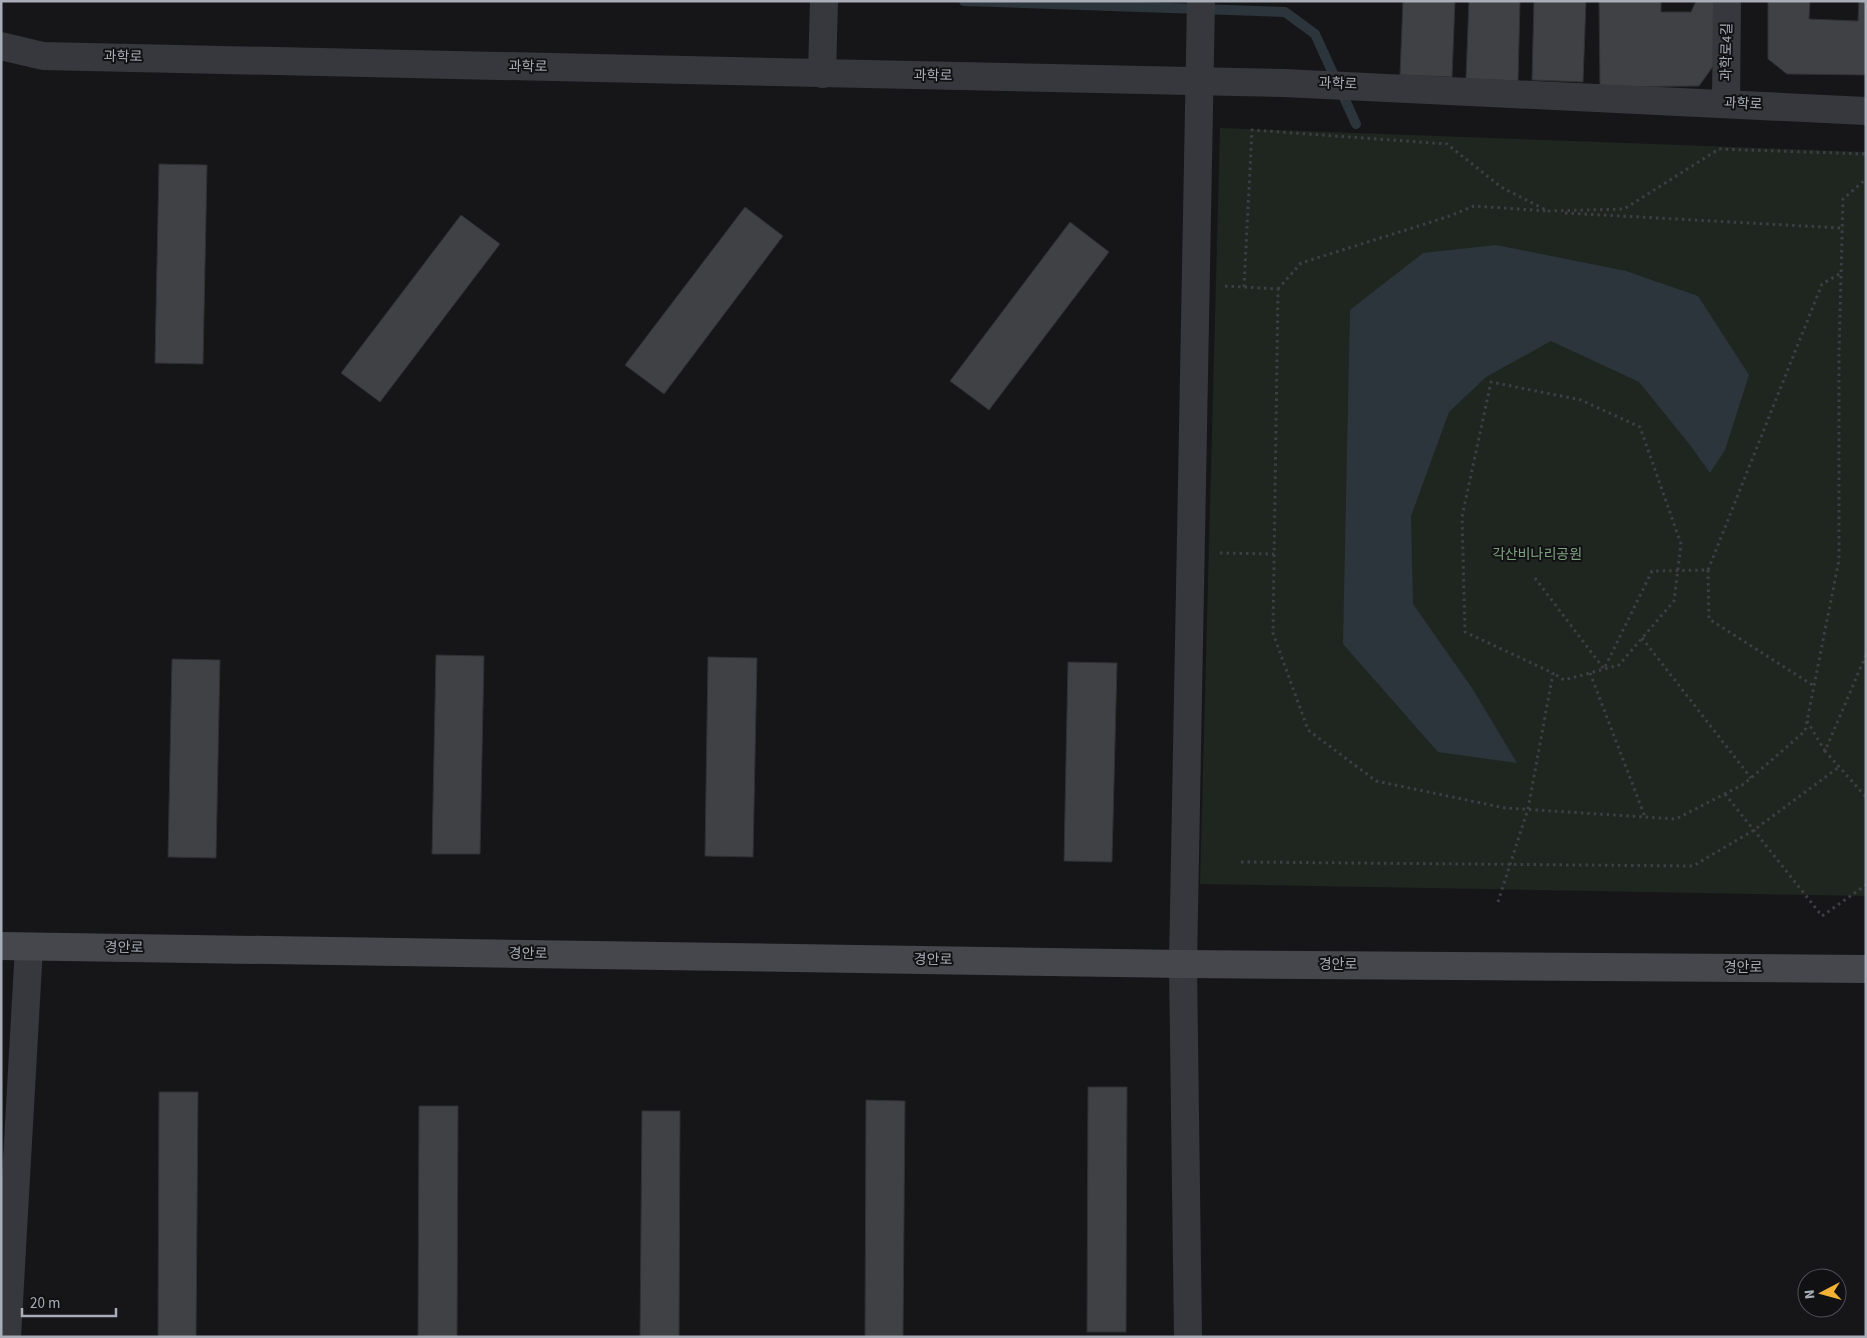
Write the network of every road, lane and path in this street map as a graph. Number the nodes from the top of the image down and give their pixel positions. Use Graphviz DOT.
graph roads {
  1 [pos="1201,1"];
  2 [pos="1727,1"];
  3 [pos="824,10"];
  4 [pos="1,46"];
  5 [pos="822,74"];
  6 [pos="1201,82"];
  7 [pos="1726,103"];
  8 [pos="1866,111"];
  9 [pos="1866,154"];
  10 [pos="1866,179"];
  11 [pos="1548,212"];
  12 [pos="1842,228"];
  13 [pos="1841,273"];
  14 [pos="1197,284"];
  15 [pos="1244,287"];
  16 [pos="1278,289"];
  17 [pos="1192,552"];
  18 [pos="1274,554"];
  19 [pos="1677,570"];
  20 [pos="1708,570"];
  21 [pos="1535,578"];
  22 [pos="1642,638"];
  23 [pos="1866,655"];
  24 [pos="1604,669"];
  25 [pos="1553,673"];
  26 [pos="1590,673"];
  27 [pos="1814,686"];
  28 [pos="1807,720"];
  29 [pos="1825,751"];
  30 [pos="1839,767"];
  31 [pos="1751,778"];
  32 [pos="1725,794"];
  33 [pos="1866,797"];
  34 [pos="1528,810"];
  35 [pos="1645,817"];
  36 [pos="1754,830"];
  37 [pos="1241,862"];
  38 [pos="1510,864"];
  39 [pos="1866,885"];
  40 [pos="1498,902"];
  41 [pos="1,946"];
  42 [pos="29,947"];
  43 [pos="1183,964"];
  44 [pos="1866,968"];
  45 [pos="7,1337"];
  46 [pos="1188,1337"];
  1 -- 6 [label="street"];
  2 -- 7 [label="street, 과학로4길"];
  3 -- 5 [label="street"];
  4 -- 5 [label="street, 과학로"];
  5 -- 6 [label="street, 과학로"];
  6 -- 7 [label="street, 과학로"];
  6 -- 14 [label="street"];
  7 -- 8 [label="street, 과학로"];
  9 -- 11 [label="path"];
  10 -- 12 [label="path"];
  11 -- 12 [label="path"];
  11 -- 15 [label="path"];
  11 -- 16 [label="path"];
  12 -- 13 [label="path"];
  13 -- 20 [label="path"];
  13 -- 27 [label="path"];
  14 -- 15 [label="path"];
  14 -- 17 [label="street"];
  15 -- 16 [label="path"];
  16 -- 18 [label="path"];
  17 -- 18 [label="path"];
  17 -- 43 [label="street"];
  18 -- 34 [label="path"];
  19 -- 20 [label="path"];
  19 -- 22 [label="path"];
  19 -- 24 [label="path"];
  19 -- 25 [label="path"];
  20 -- 27 [label="path"];
  21 -- 24 [label="path"];
  22 -- 24 [label="path"];
  22 -- 31 [label="path"];
  23 -- 29 [label="path"];
  24 -- 26 [label="path"];
  25 -- 26 [label="path"];
  25 -- 34 [label="path"];
  26 -- 35 [label="path"];
  27 -- 28 [label="path"];
  28 -- 29 [label="path"];
  28 -- 31 [label="path"];
  29 -- 30 [label="path"];
  30 -- 33 [label="path"];
  30 -- 36 [label="path"];
  31 -- 32 [label="path"];
  32 -- 35 [label="path"];
  32 -- 36 [label="path"];
  34 -- 35 [label="path"];
  34 -- 38 [label="path"];
  36 -- 38 [label="path"];
  36 -- 39 [label="path"];
  37 -- 38 [label="path"];
  38 -- 40 [label="path"];
  41 -- 42 [label="main road, 경안로"];
  42 -- 43 [label="main road, 경안로"];
  42 -- 45 [label="street"];
  43 -- 44 [label="main road, 경안로"];
  43 -- 46 [label="street"];
}
